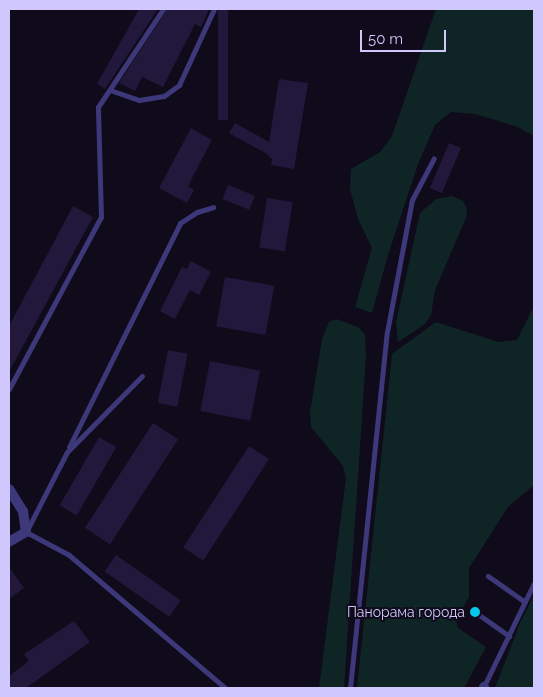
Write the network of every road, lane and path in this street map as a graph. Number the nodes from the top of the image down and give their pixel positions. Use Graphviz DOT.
graph roads {
  1 [pos="163,9"];
  2 [pos="214,9"];
  3 [pos="110,90"];
  4 [pos="434,158"];
  5 [pos="213,207"];
  6 [pos="142,376"];
  7 [pos="9,389"];
  8 [pos="67,452"];
  9 [pos="9,489"];
  10 [pos="26,532"];
  11 [pos="9,542"];
  12 [pos="488,576"];
  13 [pos="534,583"];
  14 [pos="525,602"];
  15 [pos="474,612"];
  16 [pos="509,636"];
  17 [pos="225,688"];
  18 [pos="350,688"];
  19 [pos="484,688"];
  1 -- 3 [label="lane"];
  2 -- 3 [label="lane"];
  3 -- 7 [label="lane"];
  4 -- 18 [label="lane"];
  5 -- 8 [label="lane"];
  6 -- 8 [label="lane"];
  8 -- 10 [label="lane"];
  9 -- 10 [label="street"];
  10 -- 11 [label="street"];
  10 -- 17 [label="lane"];
  12 -- 14 [label="lane"];
  13 -- 14 [label="lane"];
  14 -- 16 [label="lane"];
  15 -- 16 [label="lane"];
  16 -- 19 [label="lane"];
}
